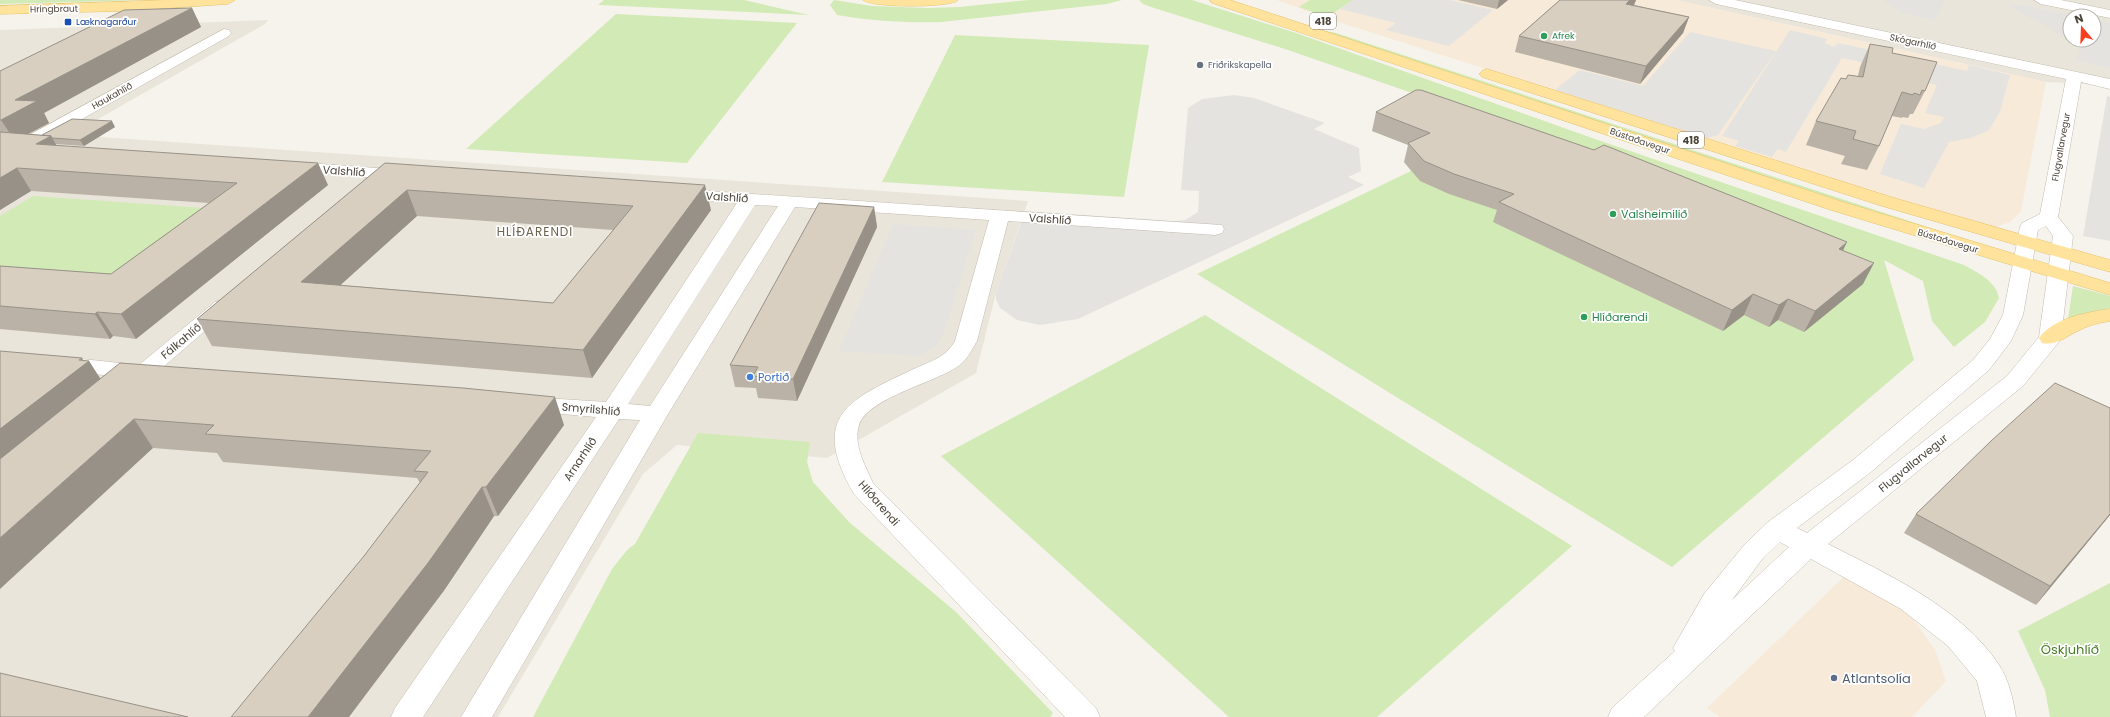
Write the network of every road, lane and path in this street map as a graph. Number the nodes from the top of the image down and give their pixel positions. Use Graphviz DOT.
graph roads {
  1 [pos="228,0"];
  2 [pos="870,0"];
  3 [pos="951,0"];
  4 [pos="1217,0"];
  5 [pos="1716,0"];
  6 [pos="2041,0"];
  7 [pos="0,10"];
  8 [pos="1290,10"];
  9 [pos="2110,14"];
  10 [pos="1312,17"];
  11 [pos="1357,32"];
  12 [pos="224,33"];
  13 [pos="2074,76"];
  14 [pos="2110,84"];
  15 [pos="0,147"];
  16 [pos="18,148"];
  17 [pos="49,151"];
  18 [pos="0,158"];
  19 [pos="276,166"];
  20 [pos="379,173"];
  21 [pos="418,176"];
  22 [pos="661,192"];
  23 [pos="355,194"];
  24 [pos="750,198"];
  25 [pos="790,201"];
  26 [pos="1000,215"];
  27 [pos="2049,218"];
  28 [pos="1215,229"];
  29 [pos="2061,252"];
  30 [pos="2024,253"];
  31 [pos="2110,266"];
  32 [pos="2058,274"];
  33 [pos="2110,289"];
  34 [pos="235,295"];
  35 [pos="2110,314"];
  36 [pos="2050,338"];
  37 [pos="46,363"];
  38 [pos="144,372"];
  39 [pos="173,374"];
  40 [pos="120,392"];
  41 [pos="512,403"];
  42 [pos="612,411"];
  43 [pos="656,414"];
  44 [pos="1778,529"];
  45 [pos="1808,546"];
  46 [pos="1677,667"];
  47 [pos="406,717"];
  48 [pos="476,717"];
  49 [pos="1085,717"];
  50 [pos="1623,717"];
  51 [pos="2001,717"];
  1 -- 7 [label="main road, Hringbraut"];
  2 -- 3 [label="main road"];
  4 -- 30 [label="main road, Bústaðavegur / 418"];
  5 -- 13 [label="street, Skógarhlíð"];
  6 -- 9 [label="street"];
  8 -- 10 [label="main road, 418"];
  11 -- 30 [label="main road, Bústaðavegur / 418"];
  12 -- 16 [label="street, Haukahlíð"];
  13 -- 14 [label="street, Skógarhlíð"];
  13 -- 27 [label="street, Flugvallarvegur"];
  15 -- 16 [label="street"];
  16 -- 17 [label="street"];
  16 -- 18 [label="street, Haukahlíð"];
  19 -- 20 [label="street, Valshlíð"];
  20 -- 21 [label="street, Valshlíð"];
  20 -- 23 [label="street"];
  22 -- 24 [label="street, Valshlíð"];
  24 -- 25 [label="street, Valshlíð"];
  24 -- 42 [label="street, Arnarhlíð"];
  25 -- 26 [label="street, Valshlíð"];
  25 -- 43 [label="street"];
  26 -- 28 [label="street, Valshlíð"];
  26 -- 49 [label="street, Hlíðarendi"];
  27 -- 29 [label="street"];
  27 -- 30 [label="street, Flugvallarvegur"];
  29 -- 30 [label="main road, Bústaðavegur / 418"];
  29 -- 31 [label="main road, Bústaðavegur / 418"];
  29 -- 32 [label="street"];
  30 -- 32 [label="main road, Bústaðavegur / 418"];
  30 -- 44 [label="street, Flugvallarvegur"];
  32 -- 33 [label="main road, Bústaðavegur / 418"];
  32 -- 36 [label="street"];
  34 -- 38 [label="street, Fálkahlíð"];
  35 -- 36 [label="main road"];
  36 -- 45 [label="street, Flugvallarvegur"];
  37 -- 38 [label="street"];
  38 -- 39 [label="street"];
  38 -- 40 [label="street, Fálkahlíð"];
  41 -- 42 [label="street, Smyrilshlíð"];
  42 -- 43 [label="street, Smyrilshlíð"];
  42 -- 47 [label="street, Arnarhlíð"];
  43 -- 48 [label="street"];
  44 -- 45 [label="street"];
  44 -- 46 [label="street, Flugvallarvegur"];
  45 -- 46 [label="street, Flugvallarvegur"];
  45 -- 51 [label="street"];
  46 -- 50 [label="street, Flugvallarvegur"];
}
